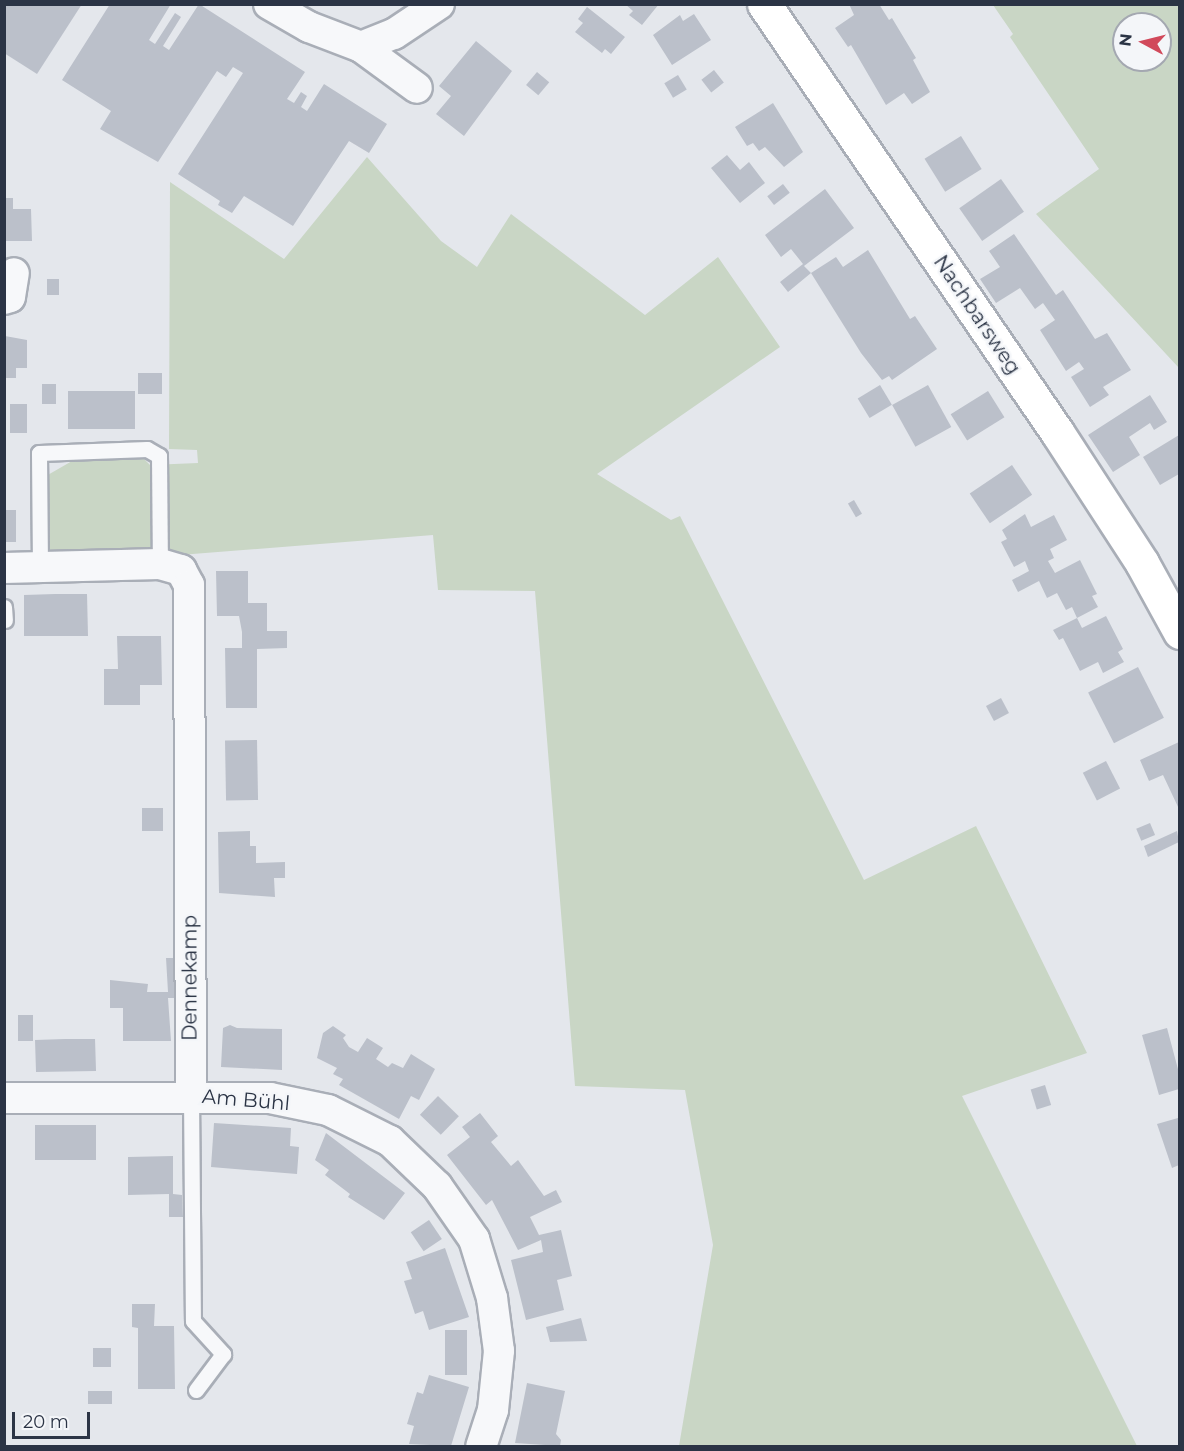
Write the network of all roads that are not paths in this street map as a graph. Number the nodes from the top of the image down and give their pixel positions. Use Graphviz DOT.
graph roads {
  1 [pos="269,4"];
  2 [pos="439,4"];
  3 [pos="764,4"];
  4 [pos="361,47"];
  5 [pos="417,88"];
  6 [pos="160,564"];
  7 [pos="4,568"];
  8 [pos="40,568"];
  9 [pos="4,607"];
  10 [pos="5,620"];
  11 [pos="1179,632"];
  12 [pos="190,1096"];
  13 [pos="4,1098"];
  14 [pos="196,1390"];
  15 [pos="482,1446"];
  1 -- 4 [label="street"];
  2 -- 4 [label="street"];
  3 -- 11 [label="street, Nachbarsweg"];
  4 -- 5 [label="street"];
  6 -- 8 [label="street"];
  6 -- 8 [label="lane"];
  6 -- 12 [label="street, Dennekamp"];
  7 -- 8 [label="street"];
  9 -- 10 [label="lane"];
  12 -- 13 [label="street, Am Bühl"];
  12 -- 14 [label="lane, Dennekamp"];
  12 -- 15 [label="street, Am Bühl"];
}
